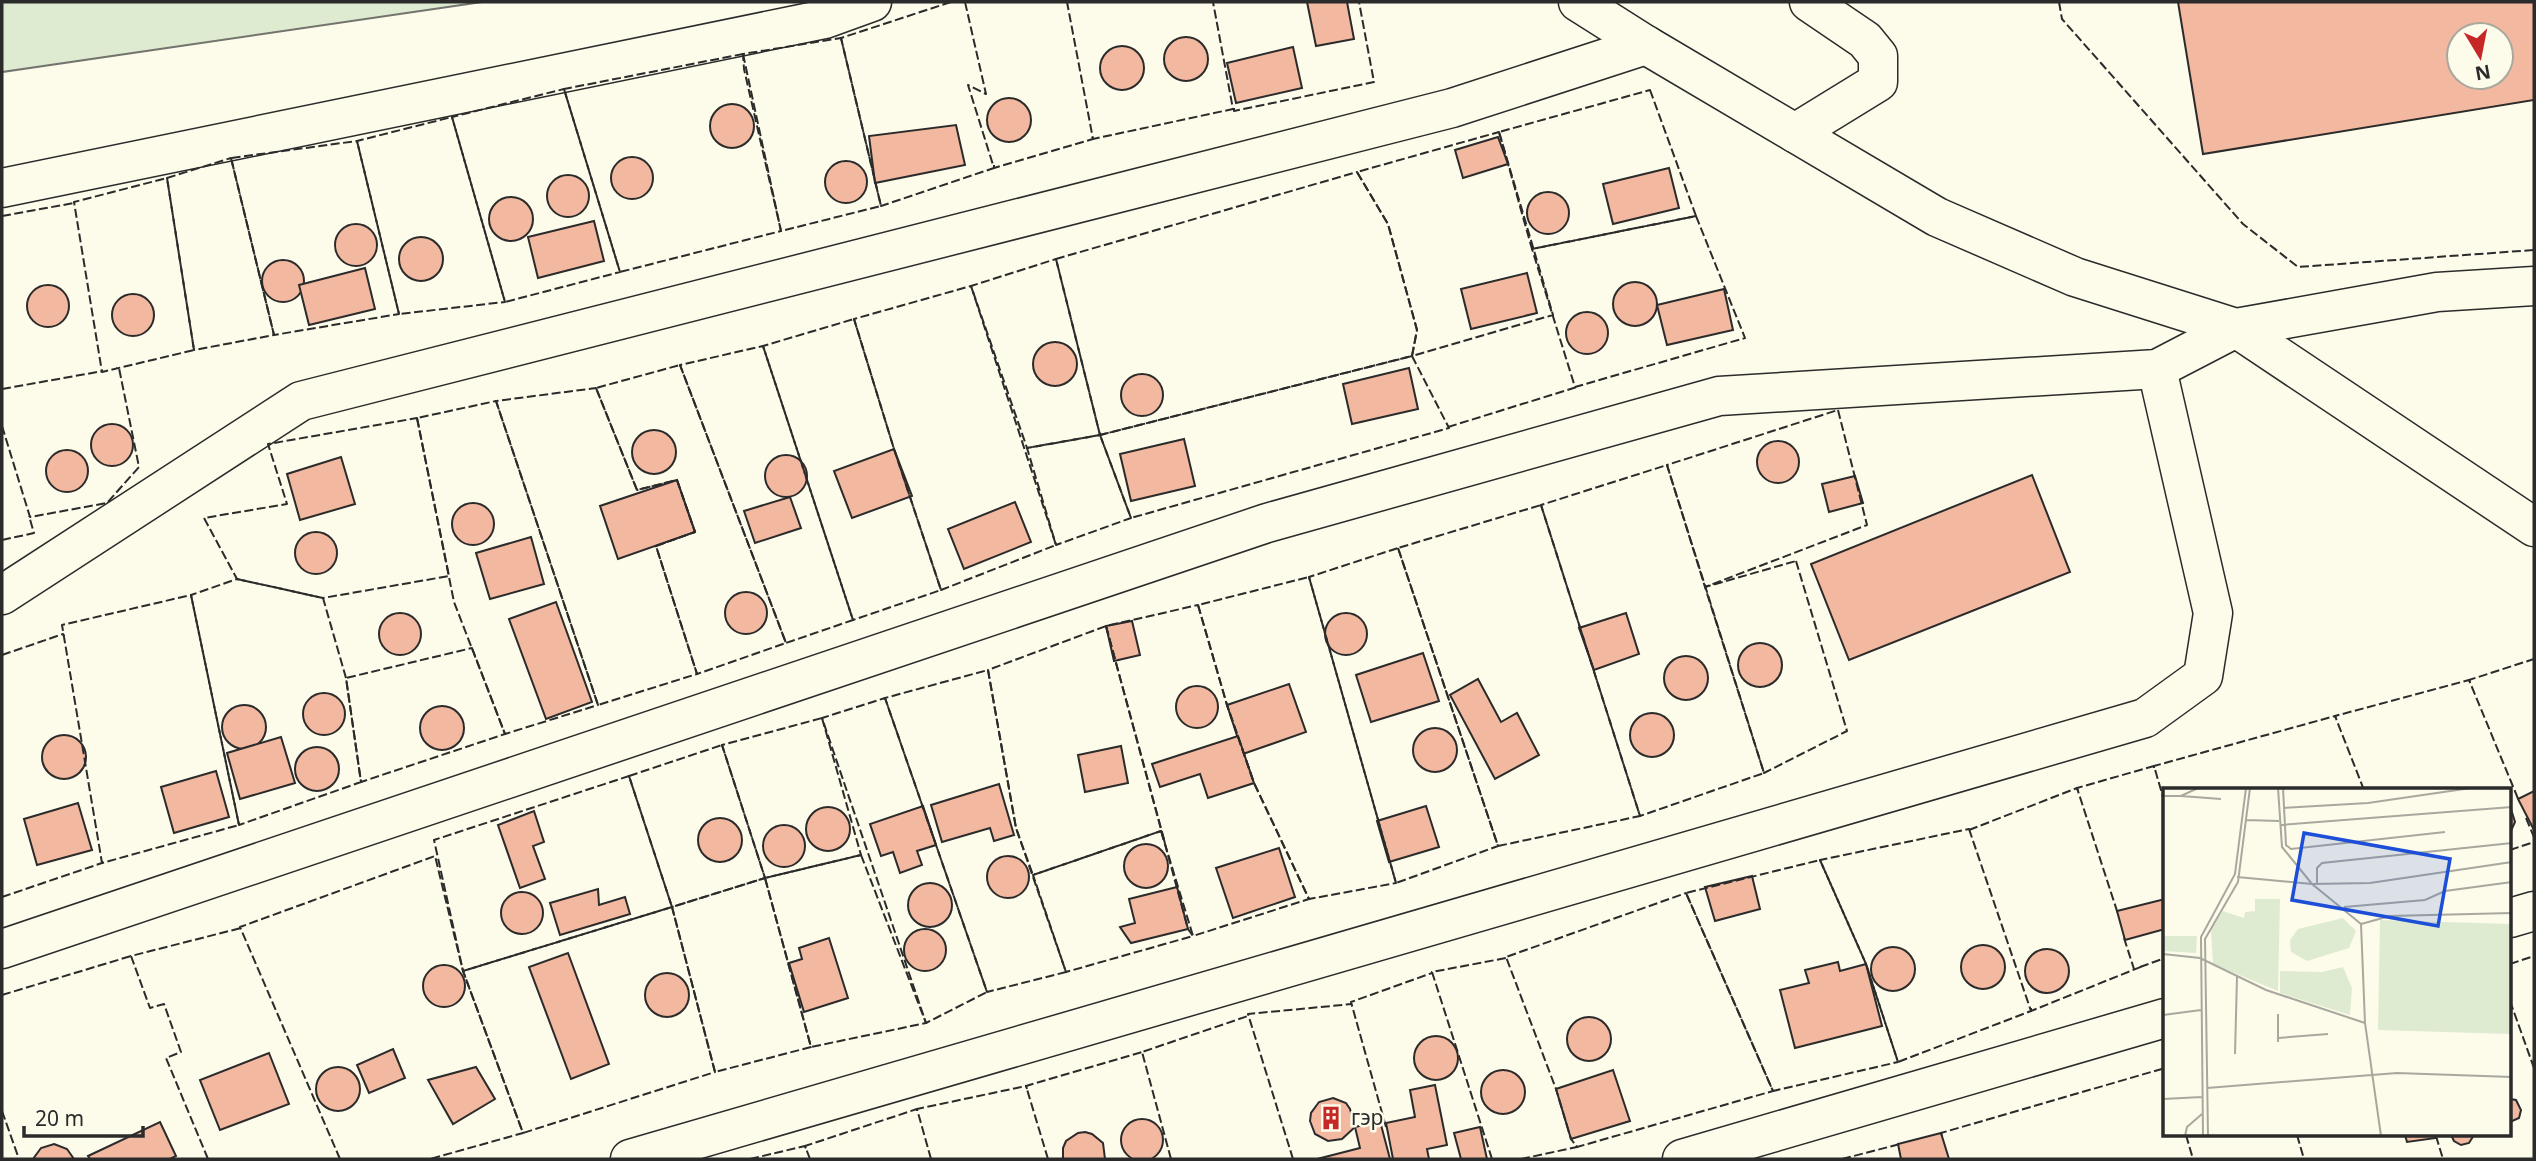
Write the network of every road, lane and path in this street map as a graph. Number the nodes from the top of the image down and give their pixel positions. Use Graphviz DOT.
graph roads {
  1 [pos="872,2"];
  2 [pos="1578,2"];
  3 [pos="1809,2"];
  4 [pos="1646,45"];
  5 [pos="1795,132"];
  6 [pos="2,188"];
  7 [pos="2534,286"];
  8 [pos="2235,328"];
  9 [pos="2157,369"];
  10 [pos="2534,527"];
  11 [pos="2,595"];
  12 [pos="2534,911"];
  13 [pos="2512,917"];
  14 [pos="2,949"];
  15 [pos="2163,1019"];
  16 [pos="630,1159"];
  17 [pos="1682,1159"];
  1 -- 6 [label="street"];
  2 -- 4 [label="street"];
  3 -- 5 [label="street"];
  4 -- 5 [label="street"];
  4 -- 11 [label="street"];
  5 -- 8 [label="street"];
  7 -- 8 [label="street"];
  8 -- 9 [label="street"];
  8 -- 10 [label="street"];
  9 -- 14 [label="street"];
  9 -- 16 [label="street"];
  12 -- 13 [label="street"];
  15 -- 17 [label="street"];
}
